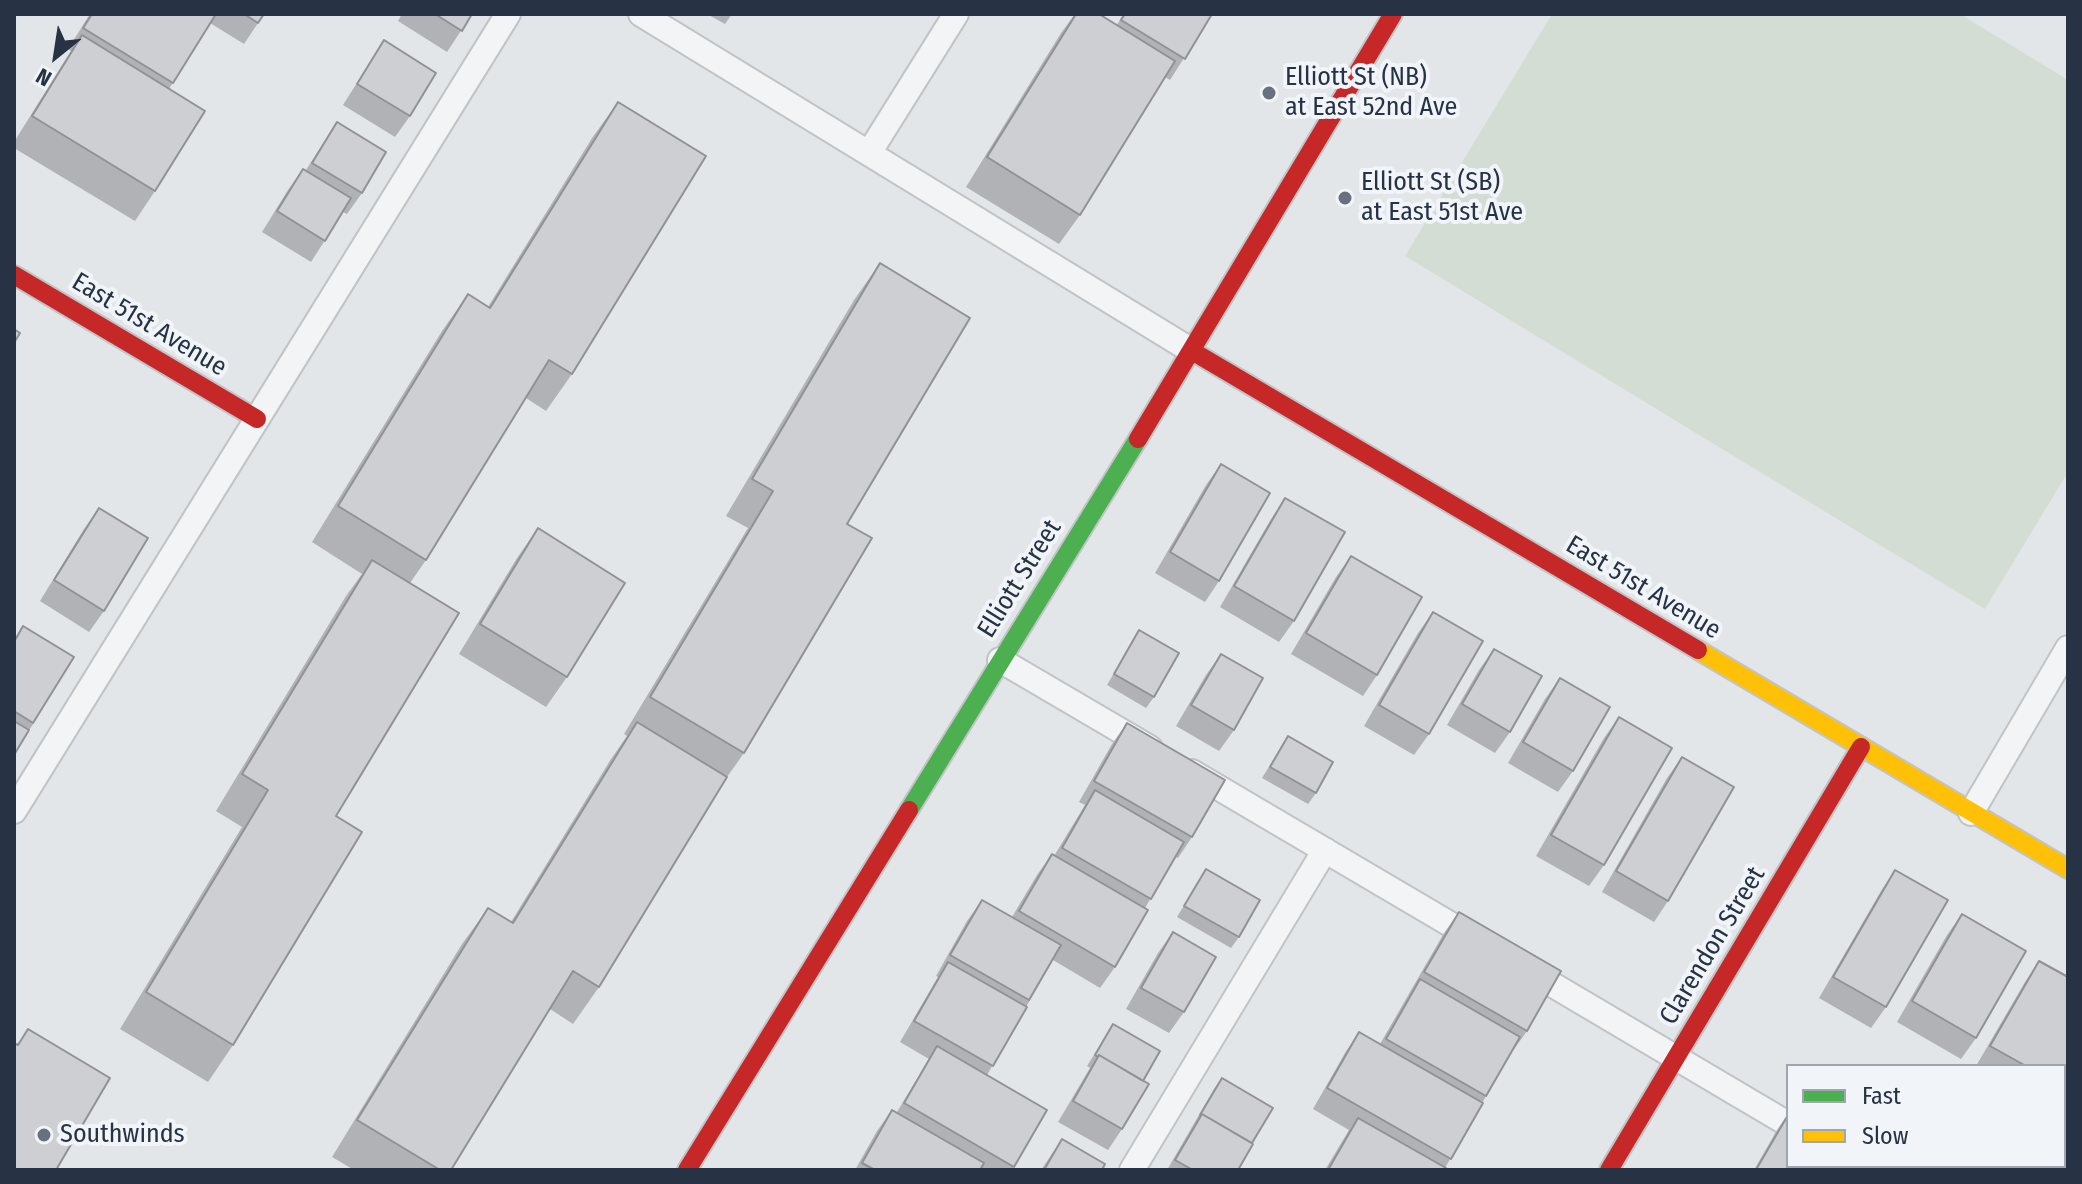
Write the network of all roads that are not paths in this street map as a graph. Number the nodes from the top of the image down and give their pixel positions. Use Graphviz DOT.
graph roads {
  1 [pos="508,14"];
  2 [pos="641,14"];
  3 [pos="956,14"];
  4 [pos="1393,14"];
  5 [pos="869,153"];
  6 [pos="14,275"];
  7 [pos="1192,351"];
  8 [pos="257,419"];
  9 [pos="2068,648"];
  10 [pos="1000,660"];
  11 [pos="1861,747"];
  12 [pos="14,811"];
  13 [pos="1971,813"];
  14 [pos="1325,850"];
  15 [pos="2068,869"];
  16 [pos="1676,1058"];
  17 [pos="1786,1123"];
  18 [pos="687,1170"];
  19 [pos="1132,1170"];
  20 [pos="1609,1170"];
  1 -- 8 [label="lane"];
  2 -- 5 [label="lane"];
  3 -- 5 [label="lane"];
  4 -- 7 [label="street, Elliott Street"];
  5 -- 7 [label="lane"];
  6 -- 8 [label="street, East 51st Avenue"];
  7 -- 10 [label="street, Elliott Street"];
  7 -- 11 [label="street, East 51st Avenue"];
  8 -- 12 [label="lane"];
  9 -- 13 [label="lane"];
  10 -- 14 [label="lane"];
  10 -- 18 [label="street, Elliott Street"];
  11 -- 13 [label="street, East 51st Avenue"];
  11 -- 16 [label="street, Clarendon Street"];
  13 -- 15 [label="street, East 51st Avenue"];
  14 -- 16 [label="lane"];
  14 -- 19 [label="lane"];
  16 -- 17 [label="lane"];
  16 -- 20 [label="street, Clarendon Street"];
}
